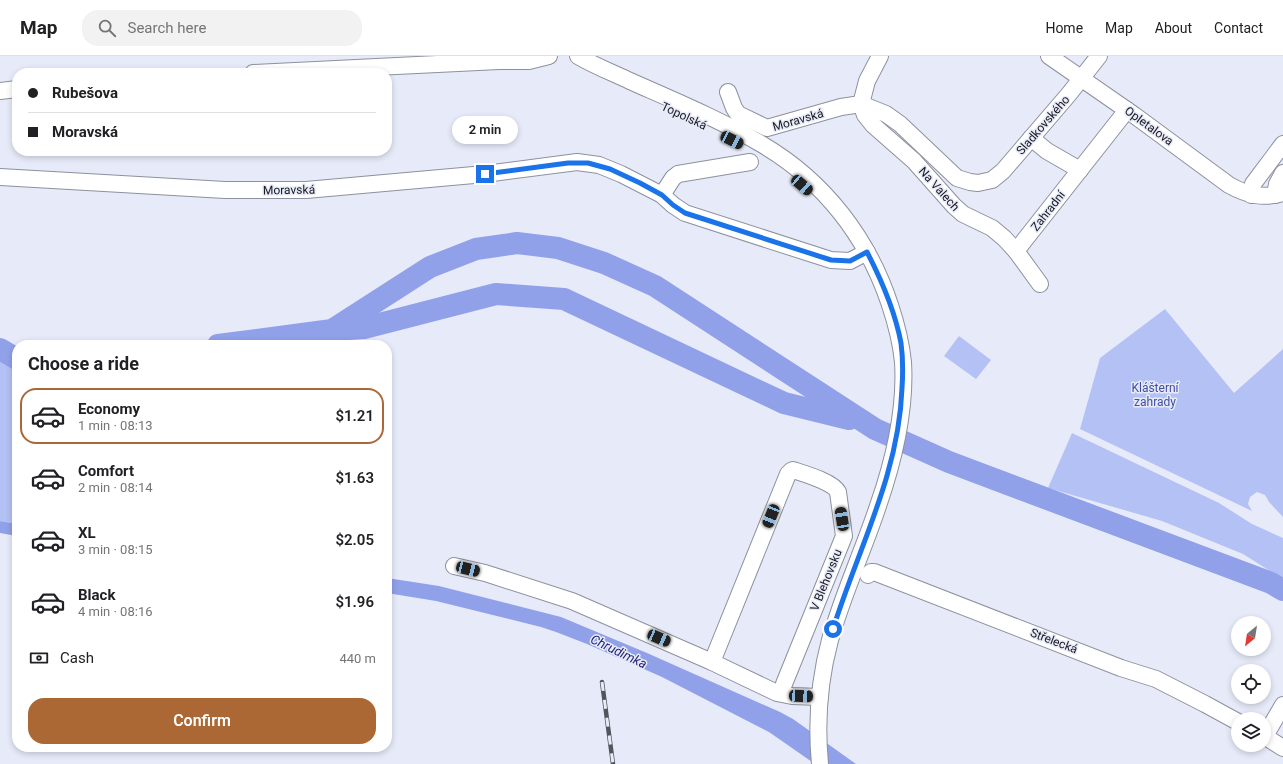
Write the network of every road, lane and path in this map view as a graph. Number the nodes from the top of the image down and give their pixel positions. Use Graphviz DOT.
graph roads {
  1 [pos="549,56"];
  2 [pos="566,56"];
  3 [pos="578,56"];
  4 [pos="880,56"];
  5 [pos="1049,56"];
  6 [pos="1099,56"];
  7 [pos="356,68"];
  8 [pos="1082,79"];
  9 [pos="12,90"];
  10 [pos="0,91"];
  11 [pos="728,92"];
  12 [pos="861,104"];
  13 [pos="1127,110"];
  14 [pos="1031,138"];
  15 [pos="1283,144"];
  16 [pos="750,162"];
  17 [pos="1080,170"];
  18 [pos="1283,173"];
  19 [pos="0,177"];
  20 [pos="978,183"];
  21 [pos="1279,194"];
  22 [pos="662,195"];
  23 [pos="1251,195"];
  24 [pos="1016,251"];
  25 [pos="863,254"];
  26 [pos="1040,284"];
  27 [pos="454,566"];
  28 [pos="868,575"];
  29 [pos="712,662"];
  30 [pos="784,684"];
  31 [pos="815,696"];
  32 [pos="1283,705"];
  33 [pos="1231,718"];
  34 [pos="1271,726"];
  35 [pos="813,730"];
  36 [pos="1271,740"];
  37 [pos="1283,748"];
  38 [pos="811,764"];
  39 [pos="820,764"];
  1 -- 7 [label="street"];
  2 -- 25 [label="street, Topolská"];
  3 -- 25 [label="street, Topolská"];
  4 -- 12 [label="street"];
  5 -- 8 [label="street, Opletalova"];
  6 -- 8 [label="street, Sladkovského"];
  8 -- 13 [label="street, Opletalova"];
  8 -- 14 [label="street, Sladkovského"];
  9 -- 10 [label="street"];
  11 -- 12 [label="street, Moravská"];
  12 -- 20 [label="street, Na Valech"];
  12 -- 24 [label="street, Na Valech"];
  13 -- 17 [label="street, Zahradní"];
  13 -- 23 [label="street, Opletalova"];
  14 -- 17 [label="street"];
  14 -- 20 [label="street, Sladkovského"];
  15 -- 23 [label="street"];
  16 -- 22 [label="street"];
  17 -- 24 [label="street, Zahradní"];
  18 -- 21 [label="street"];
  19 -- 22 [label="street, Moravská"];
  21 -- 23 [label="street"];
  22 -- 25 [label="street, Moravská"];
  24 -- 26 [label="street, Na Valech"];
  25 -- 31 [label="street"];
  27 -- 29 [label="street"];
  28 -- 33 [label="street, Střelecká"];
  29 -- 30 [label="street, V Blehovsku"];
  29 -- 31 [label="street"];
  31 -- 35 [label="street"];
  32 -- 34 [label="street"];
  35 -- 38 [label="street"];
  35 -- 39 [label="street"];
  36 -- 37 [label="street"];
}
